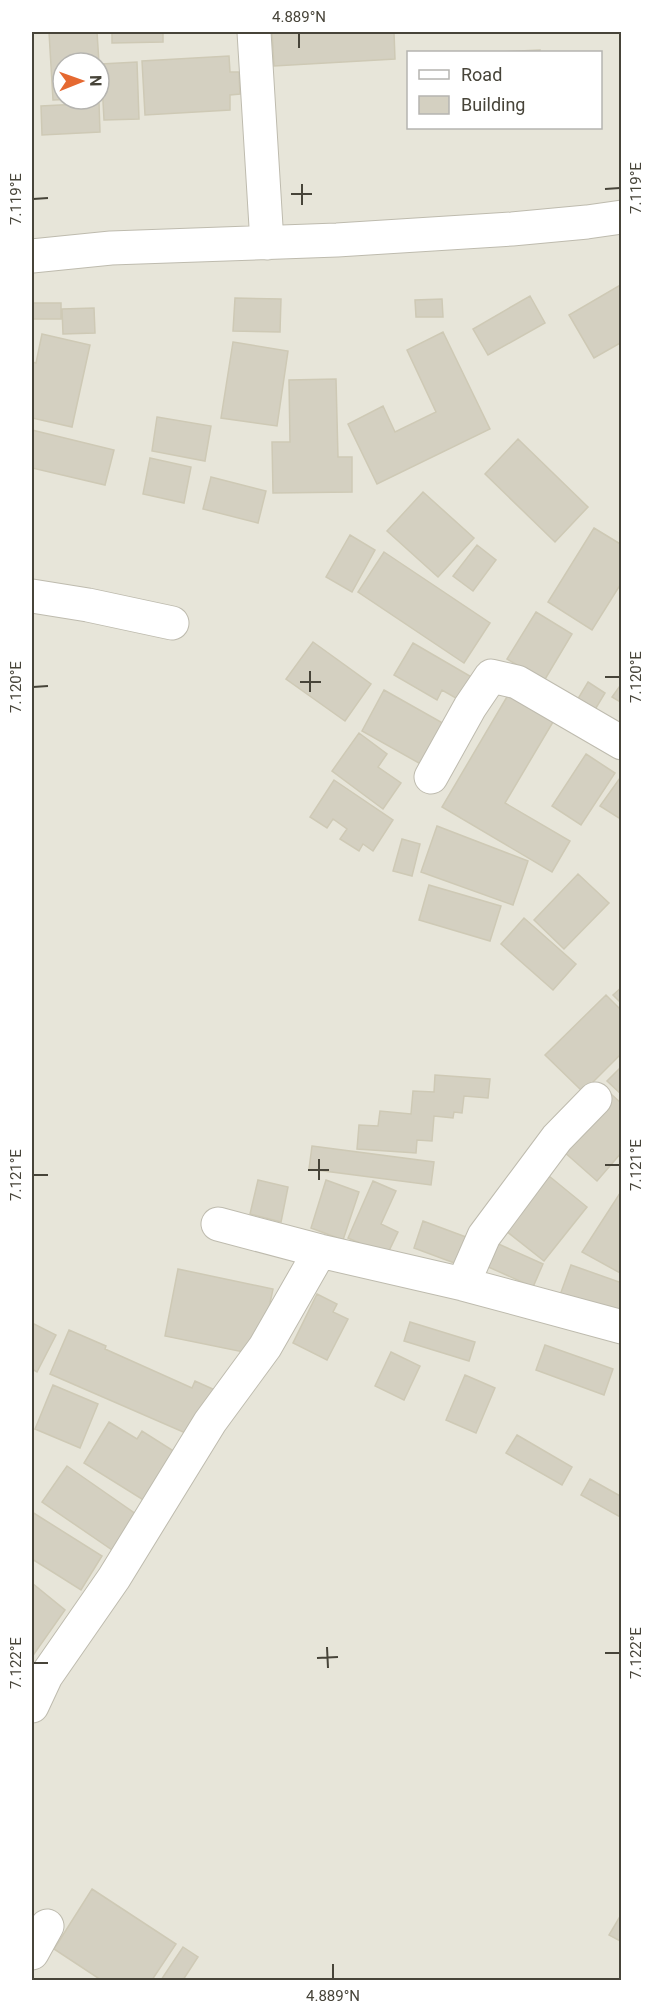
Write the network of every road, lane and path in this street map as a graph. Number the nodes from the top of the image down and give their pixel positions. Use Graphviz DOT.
graph roads {
  1 [pos="254,32"];
  2 [pos="621,217"];
  3 [pos="267,243"];
  4 [pos="32,256"];
  5 [pos="32,596"];
  6 [pos="172,623"];
  7 [pos="621,743"];
  8 [pos="431,777"];
  9 [pos="595,1099"];
  10 [pos="218,1224"];
  11 [pos="320,1251"];
  12 [pos="463,1284"];
  13 [pos="621,1328"];
  14 [pos="32,1706"];
  1 -- 3 [label="street"];
  2 -- 3 [label="street"];
  3 -- 4 [label="street"];
  5 -- 6 [label="street"];
  7 -- 8 [label="street"];
  9 -- 12 [label="street"];
  10 -- 11 [label="street"];
  11 -- 12 [label="street"];
  11 -- 14 [label="street"];
  12 -- 13 [label="street"];
}
